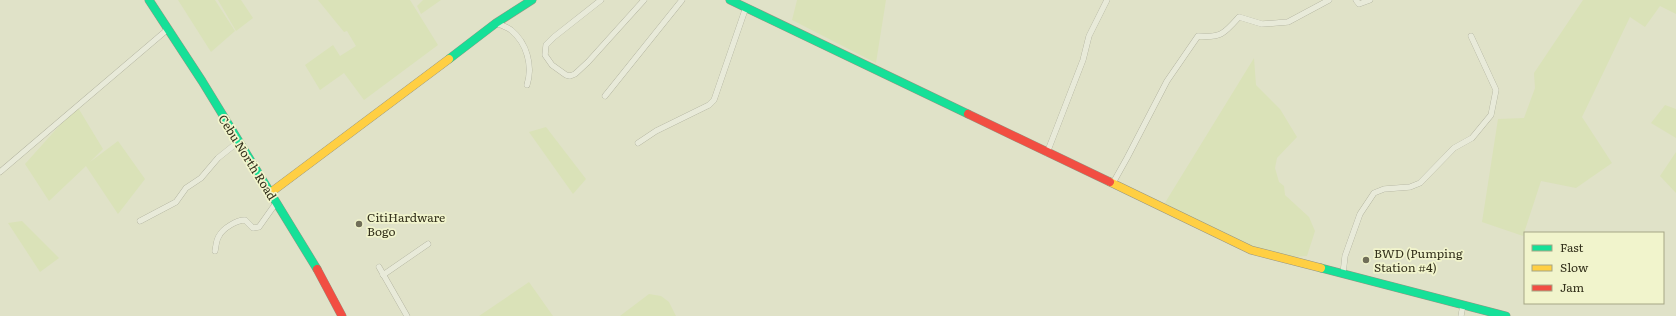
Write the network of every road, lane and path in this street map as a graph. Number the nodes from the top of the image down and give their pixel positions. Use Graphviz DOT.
graph roads {
  1 [pos="149,0"];
  2 [pos="532,0"];
  3 [pos="601,0"];
  4 [pos="644,0"];
  5 [pos="682,0"];
  6 [pos="730,0"];
  7 [pos="1107,0"];
  8 [pos="1329,0"];
  9 [pos="1356,0"];
  10 [pos="1370,0"];
  11 [pos="746,7"];
  12 [pos="496,23"];
  13 [pos="168,29"];
  14 [pos="1471,36"];
  15 [pos="526,85"];
  16 [pos="605,96"];
  17 [pos="238,142"];
  18 [pos="638,143"];
  19 [pos="1047,153"];
  20 [pos="0,172"];
  21 [pos="1113,183"];
  22 [pos="270,193"];
  23 [pos="276,203"];
  24 [pos="140,221"];
  25 [pos="428,244"];
  26 [pos="215,251"];
  27 [pos="379,267"];
  28 [pos="383,274"];
  29 [pos="1343,274"];
  30 [pos="1463,305"];
  31 [pos="342,316"];
  32 [pos="407,316"];
  33 [pos="1461,316"];
  34 [pos="1506,316"];
  1 -- 13 [label="main road, Cebu North Road"];
  2 -- 12 [label="main road"];
  3 -- 4 [label="street"];
  5 -- 16 [label="street"];
  6 -- 11 [label="main road"];
  7 -- 19 [label="street"];
  8 -- 21 [label="street"];
  9 -- 10 [label="street"];
  11 -- 18 [label="street"];
  11 -- 19 [label="main road"];
  12 -- 15 [label="street"];
  12 -- 22 [label="main road"];
  13 -- 17 [label="main road, Cebu North Road"];
  13 -- 20 [label="street"];
  14 -- 29 [label="street"];
  17 -- 22 [label="main road, Cebu North Road"];
  17 -- 24 [label="street"];
  19 -- 21 [label="main road"];
  21 -- 29 [label="main road"];
  22 -- 23 [label="main road, Cebu North Road"];
  23 -- 26 [label="street"];
  23 -- 31 [label="main road, Cebu North Road"];
  25 -- 28 [label="street"];
  27 -- 28 [label="street"];
  28 -- 32 [label="street"];
  29 -- 30 [label="main road"];
  30 -- 33 [label="street"];
  30 -- 34 [label="main road"];
}
